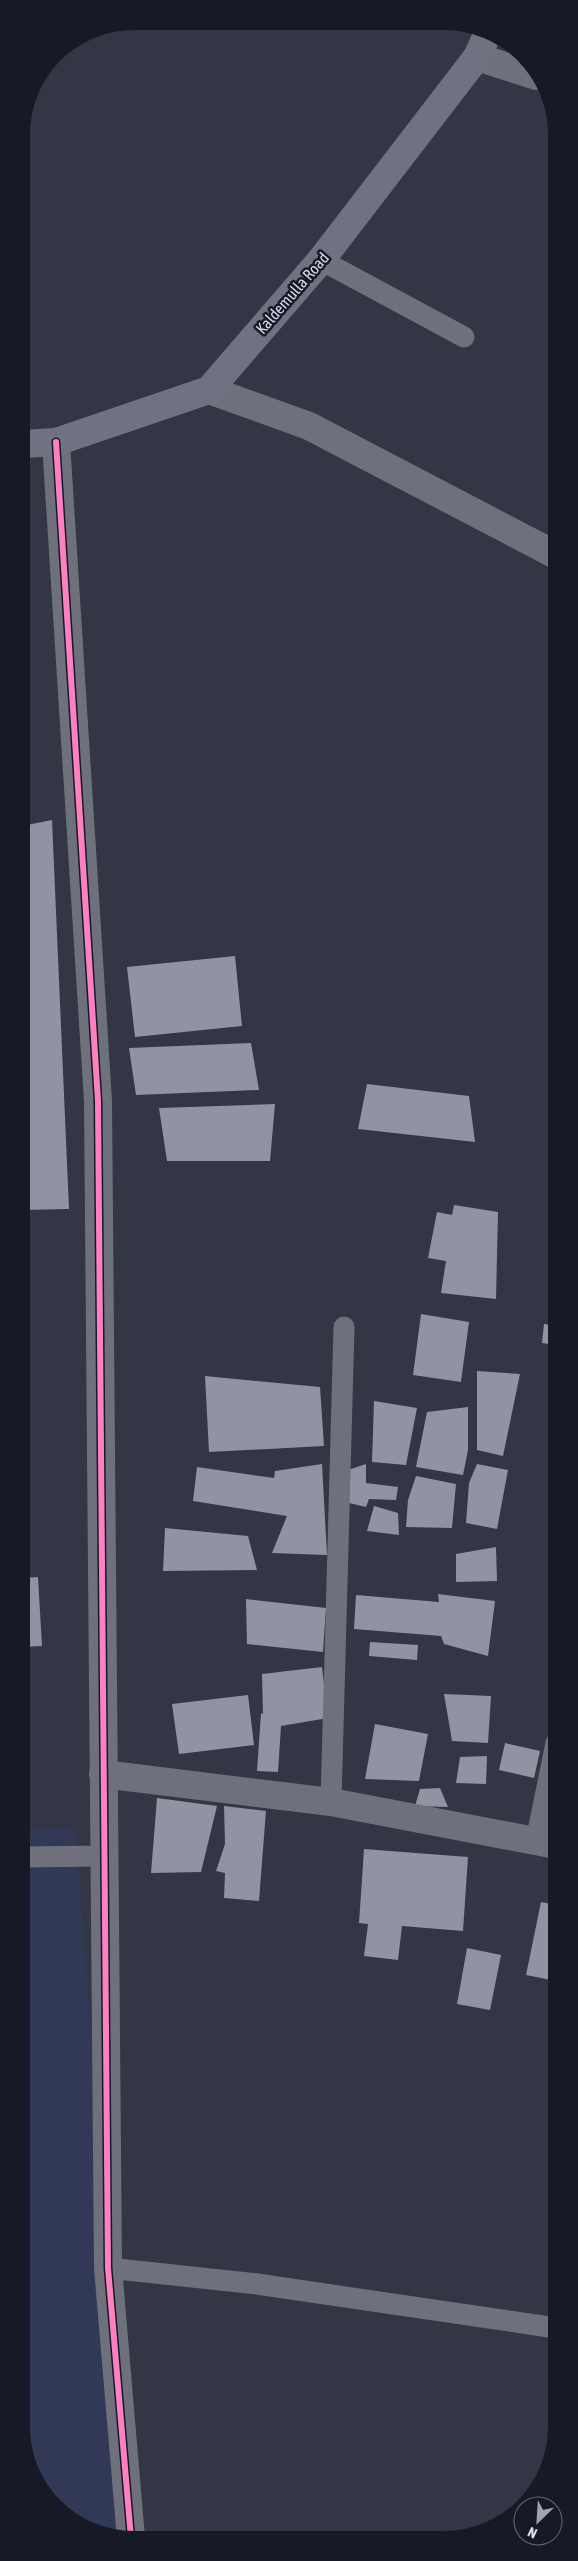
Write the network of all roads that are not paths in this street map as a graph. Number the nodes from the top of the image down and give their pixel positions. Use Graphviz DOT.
graph roads {
  1 [pos="482,46"];
  2 [pos="527,71"];
  3 [pos="321,260"];
  4 [pos="464,337"];
  5 [pos="209,390"];
  6 [pos="56,442"];
  7 [pos="30,444"];
  8 [pos="548,551"];
  9 [pos="344,1327"];
  10 [pos="103,1774"];
  11 [pos="331,1802"];
  12 [pos="548,1823"];
  13 [pos="546,1843"];
  14 [pos="104,1856"];
  15 [pos="30,1857"];
  16 [pos="108,2268"];
  17 [pos="548,2327"];
  18 [pos="130,2531"];
  1 -- 2 [label="street"];
  1 -- 3 [label="main road, Kaldemulla Road"];
  3 -- 4 [label="lane"];
  3 -- 5 [label="main road, Kaldemulla Road"];
  5 -- 6 [label="main road"];
  5 -- 8 [label="street"];
  6 -- 7 [label="main road"];
  6 -- 10 [label="street"];
  9 -- 11 [label="lane"];
  10 -- 11 [label="street"];
  10 -- 14 [label="street"];
  11 -- 13 [label="street"];
  12 -- 13 [label="lane"];
  14 -- 15 [label="lane"];
  14 -- 16 [label="street"];
  16 -- 17 [label="lane"];
  16 -- 18 [label="street"];
}
